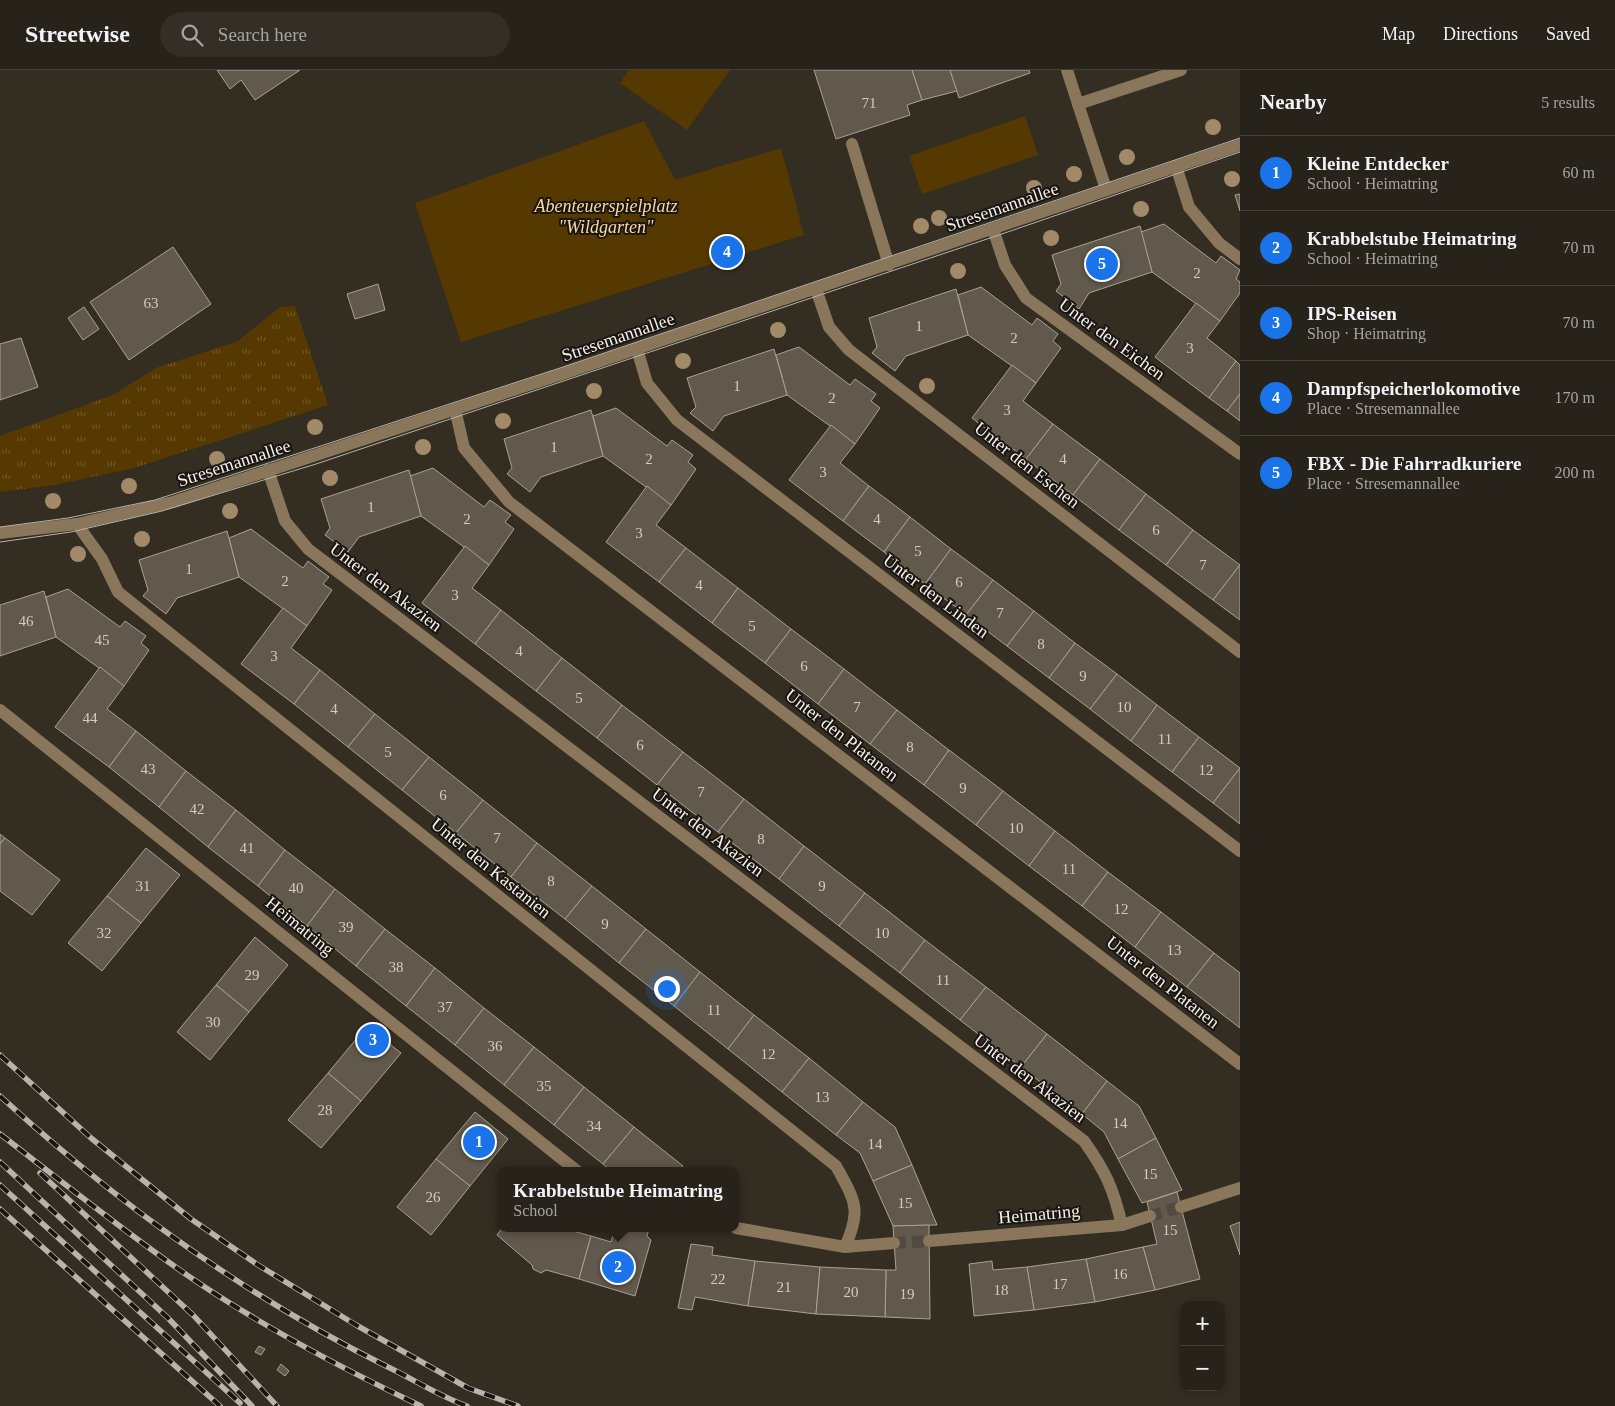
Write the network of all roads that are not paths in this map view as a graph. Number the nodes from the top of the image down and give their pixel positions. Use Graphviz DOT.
graph roads {
  1 [pos="1067,70"];
  2 [pos="1181,70"];
  3 [pos="1078,104"];
  4 [pos="852,144"];
  5 [pos="1240,145"];
  6 [pos="1176,166"];
  7 [pos="1106,189"];
  8 [pos="993,229"];
  9 [pos="1240,259"];
  10 [pos="889,265"];
  11 [pos="816,288"];
  12 [pos="637,349"];
  13 [pos="455,409"];
  14 [pos="1240,454"];
  15 [pos="268,470"];
  16 [pos="77,524"];
  17 [pos="0,534"];
  18 [pos="1240,652"];
  19 [pos="0,710"];
  20 [pos="1240,851"];
  21 [pos="1240,1064"];
  22 [pos="572,1167"];
  23 [pos="1240,1188"];
  24 [pos="1181,1207"];
  25 [pos="1150,1216"];
  26 [pos="1122,1225"];
  27 [pos="739,1229"];
  28 [pos="929,1241"];
  29 [pos="894,1243"];
  30 [pos="846,1248"];
  1 -- 3 [label="street"];
  2 -- 3 [label="street"];
  3 -- 7 [label="street"];
  4 -- 10 [label="street"];
  5 -- 6 [label="street, Stresemannallee"];
  6 -- 7 [label="street, Stresemannallee"];
  6 -- 9 [label="street"];
  7 -- 8 [label="street, Stresemannallee"];
  8 -- 10 [label="street, Stresemannallee"];
  8 -- 14 [label="street, Unter den Eichen"];
  10 -- 11 [label="street, Stresemannallee"];
  11 -- 12 [label="street, Stresemannallee"];
  11 -- 18 [label="street, Unter den Eschen"];
  12 -- 13 [label="street, Stresemannallee"];
  12 -- 20 [label="street, Unter den Linden"];
  13 -- 15 [label="street, Stresemannallee"];
  13 -- 21 [label="street, Unter den Platanen"];
  15 -- 16 [label="street, Stresemannallee"];
  15 -- 26 [label="street, Unter den Akazien"];
  16 -- 17 [label="street, Stresemannallee"];
  16 -- 30 [label="street, Unter den Kastanien"];
  19 -- 22 [label="street, Heimatring"];
  23 -- 24 [label="street"];
  25 -- 26 [label="street, Heimatring"];
  26 -- 28 [label="street, Heimatring"];
  27 -- 30 [label="street"];
  29 -- 30 [label="street"];
}
